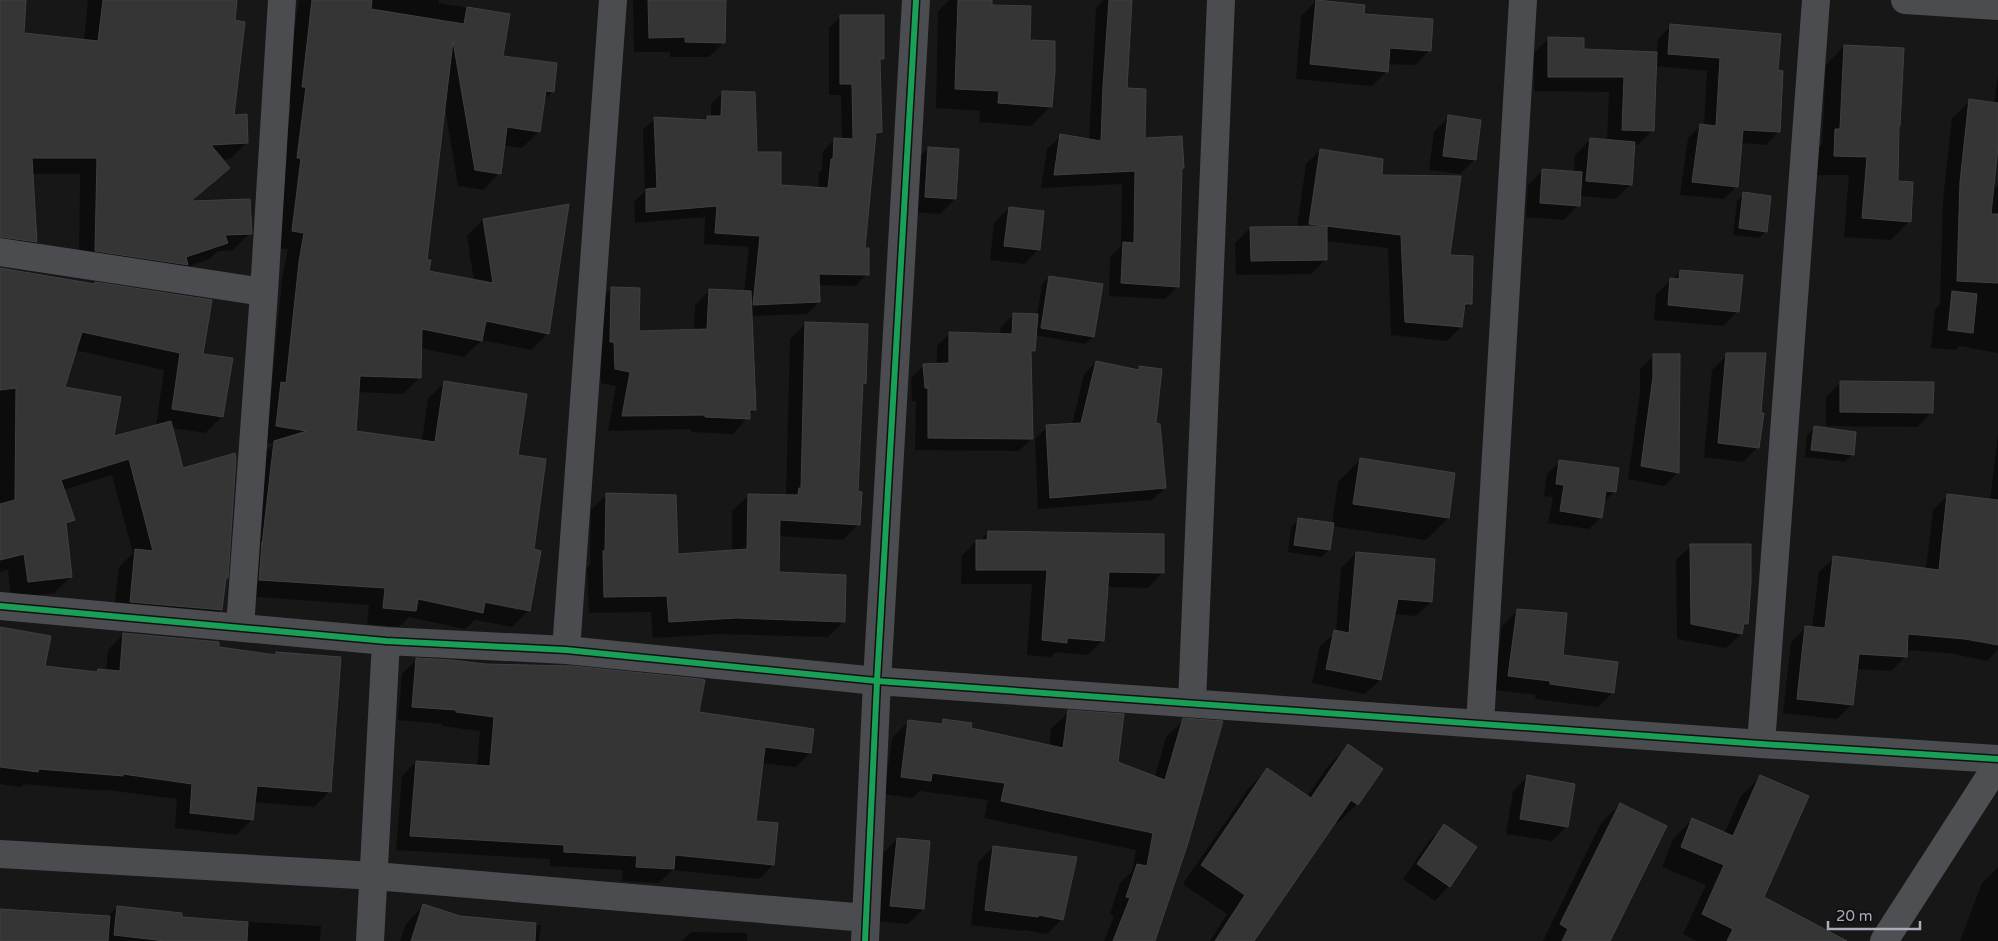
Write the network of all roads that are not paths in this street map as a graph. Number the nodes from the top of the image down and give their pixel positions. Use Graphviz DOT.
graph roads {
  1 [pos="282,0"];
  2 [pos="613,0"];
  3 [pos="916,0"];
  4 [pos="1221,0"];
  5 [pos="1523,0"];
  6 [pos="1816,0"];
  7 [pos="1905,0"];
  8 [pos="1998,6"];
  9 [pos="0,252"];
  10 [pos="264,292"];
  11 [pos="0,606"];
  12 [pos="240,627"];
  13 [pos="386,641"];
  14 [pos="566,650"];
  15 [pos="877,681"];
  16 [pos="1192,703"];
  17 [pos="1480,724"];
  18 [pos="1761,744"];
  19 [pos="1998,759"];
  20 [pos="1998,764"];
  21 [pos="0,854"];
  22 [pos="375,876"];
  23 [pos="869,935"];
  24 [pos="370,941"];
  25 [pos="1884,941"];
  1 -- 10 [label="street"];
  2 -- 14 [label="street"];
  3 -- 15 [label="street"];
  4 -- 16 [label="street"];
  5 -- 17 [label="street"];
  6 -- 18 [label="street"];
  7 -- 8 [label="street"];
  9 -- 10 [label="street"];
  10 -- 12 [label="street"];
  11 -- 12 [label="street"];
  12 -- 13 [label="street"];
  13 -- 14 [label="street"];
  13 -- 22 [label="street"];
  14 -- 15 [label="street"];
  15 -- 16 [label="street"];
  15 -- 23 [label="street"];
  16 -- 17 [label="street"];
  17 -- 18 [label="street"];
  18 -- 19 [label="street"];
  20 -- 25 [label="main road"];
  21 -- 22 [label="street"];
  22 -- 23 [label="street"];
  22 -- 24 [label="street"];
}
